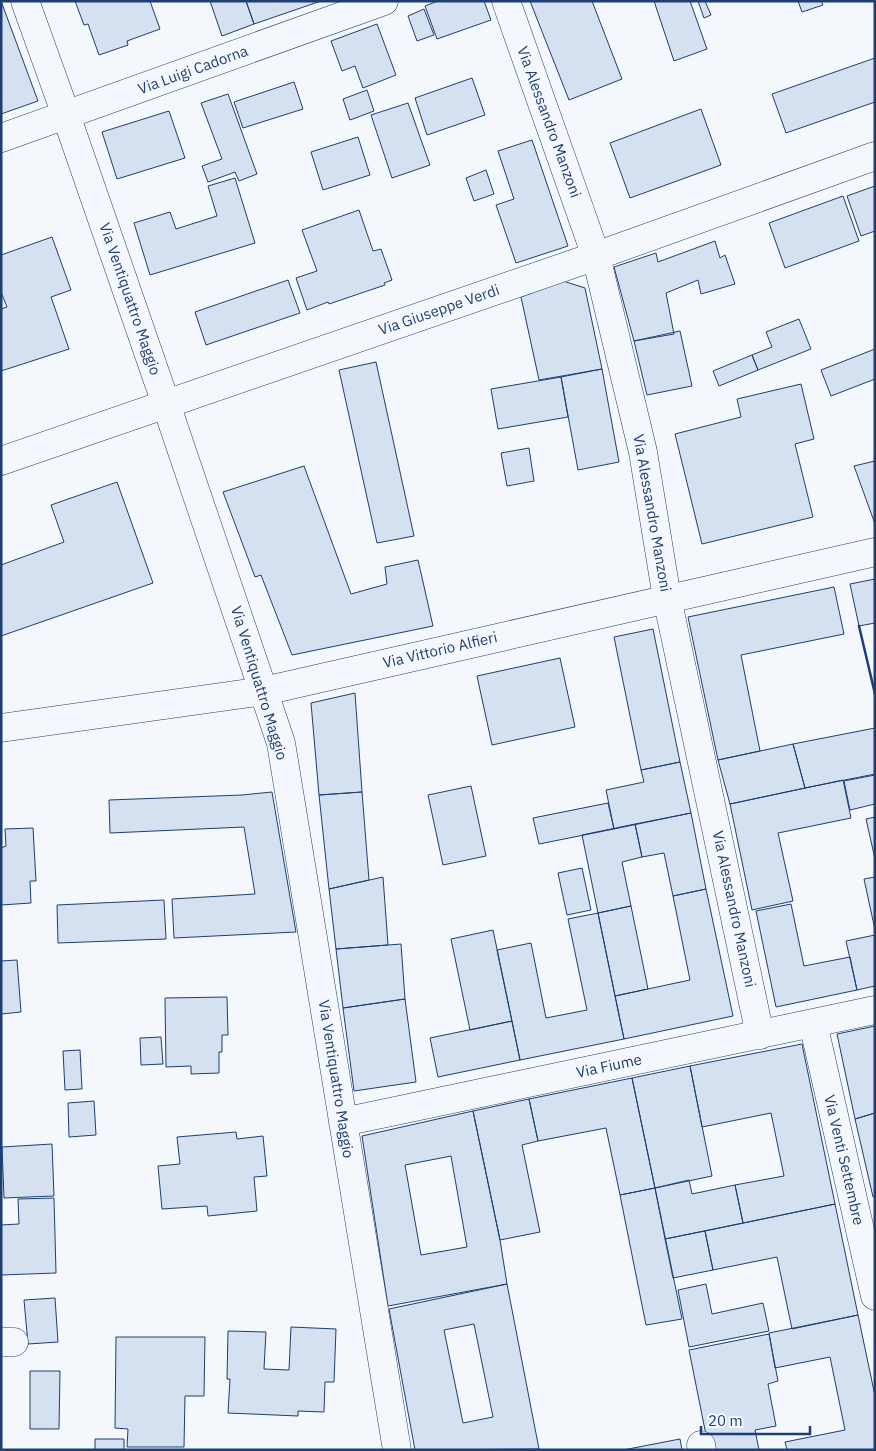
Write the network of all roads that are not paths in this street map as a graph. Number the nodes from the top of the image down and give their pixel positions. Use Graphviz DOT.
graph roads {
  1 [pos="25,1"];
  2 [pos="384,1"];
  3 [pos="506,1"];
  4 [pos="66,115"];
  5 [pos="1,138"];
  6 [pos="875,156"];
  7 [pos="596,256"];
  8 [pos="166,404"];
  9 [pos="1,461"];
  10 [pos="875,552"];
  11 [pos="667,598"];
  12 [pos="264,691"];
  13 [pos="1,728"];
  14 [pos="875,1010"];
  15 [pos="813,1023"];
  16 [pos="760,1034"];
  17 [pos="343,1122"];
  18 [pos="875,1296"];
  19 [pos="397,1450"];
  1 -- 4 [label="street, Via Ventiquattro Maggio"];
  2 -- 4 [label="street, Via Luigi Cadorna"];
  3 -- 7 [label="street, Via Alessandro Manzoni"];
  4 -- 5 [label="street, Via Luigi Cadorna"];
  4 -- 8 [label="street, Via Ventiquattro Maggio"];
  6 -- 7 [label="street, Via Giuseppe Verdi"];
  7 -- 8 [label="street, Via Giuseppe Verdi"];
  7 -- 11 [label="street, Via Alessandro Manzoni"];
  8 -- 9 [label="street, Via Giuseppe Verdi"];
  8 -- 12 [label="street, Via Ventiquattro Maggio"];
  10 -- 11 [label="street, Via Vittorio Alfieri"];
  11 -- 12 [label="street, Via Vittorio Alfieri"];
  11 -- 16 [label="street, Via Alessandro Manzoni"];
  12 -- 13 [label="street, Via Vittorio Alfieri"];
  12 -- 17 [label="street, Via Ventiquattro Maggio"];
  14 -- 15 [label="street, Via Fiume"];
  15 -- 16 [label="street, Via Fiume"];
  15 -- 18 [label="street, Via Venti Settembre"];
  16 -- 17 [label="street, Via Fiume"];
  17 -- 19 [label="street, Via Ventiquattro Maggio"];
}
